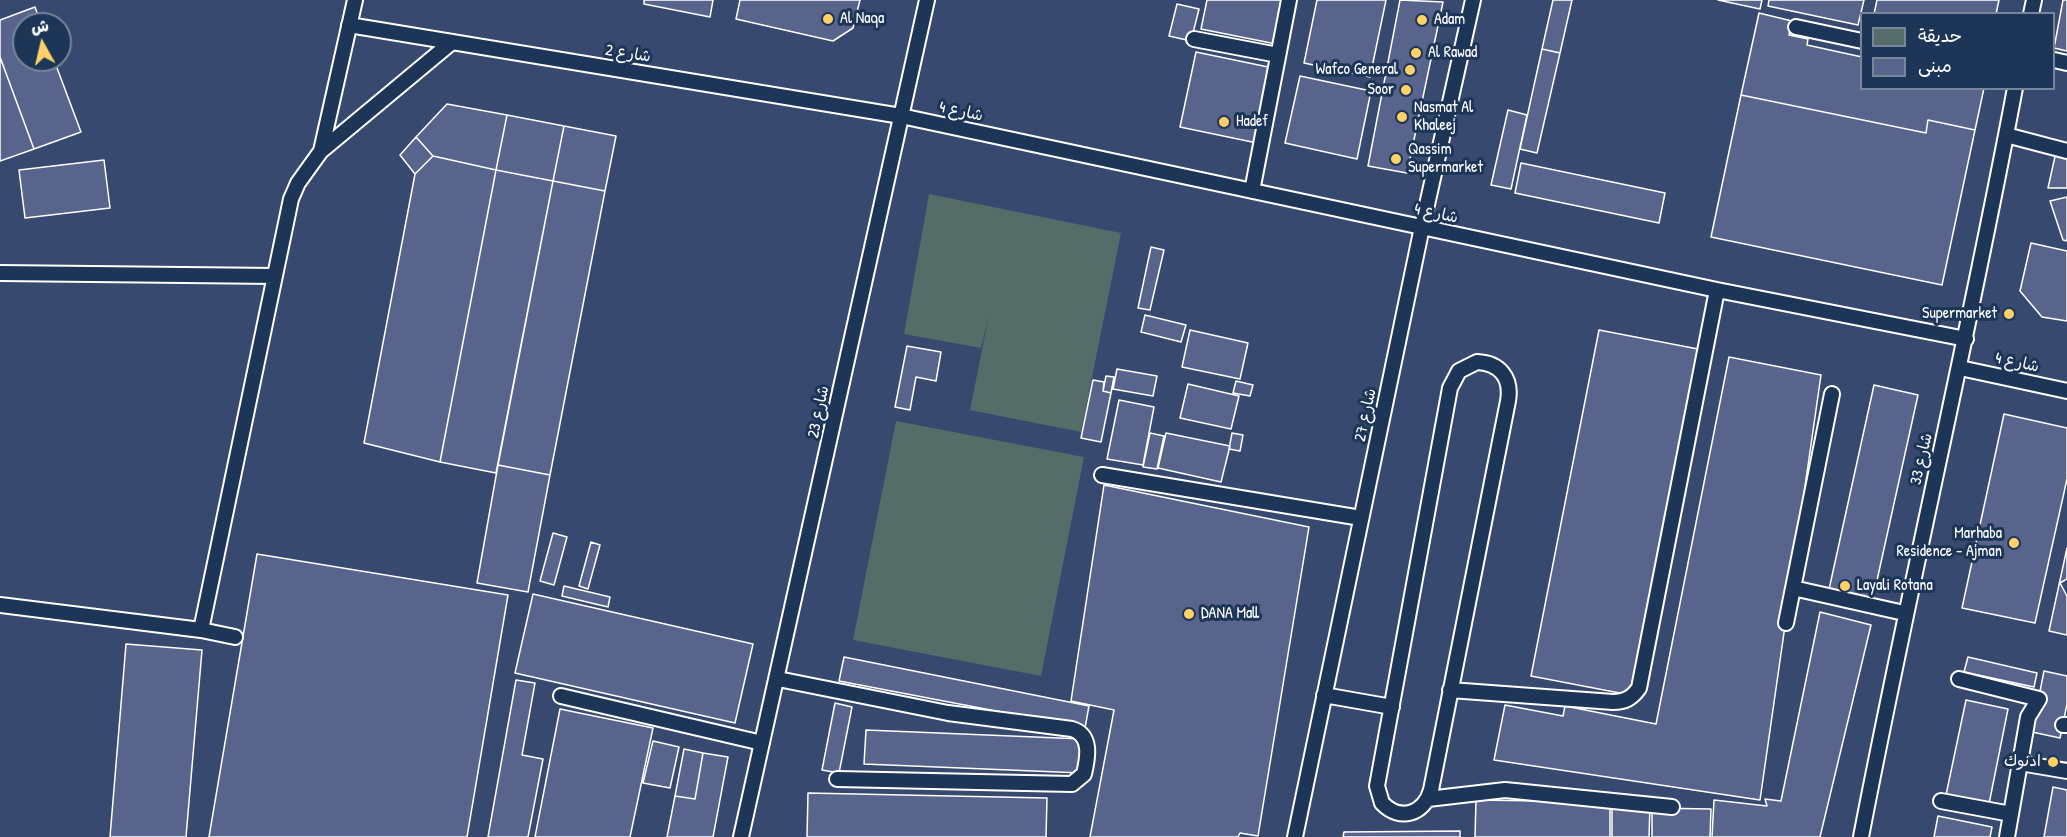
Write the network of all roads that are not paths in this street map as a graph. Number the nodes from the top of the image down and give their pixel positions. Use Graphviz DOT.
graph roads {
  1 [pos="355,0"];
  2 [pos="927,0"];
  3 [pos="1289,0"];
  4 [pos="1473,0"];
  5 [pos="349,25"];
  6 [pos="1796,27"];
  7 [pos="1194,39"];
  8 [pos="1860,40"];
  9 [pos="452,42"];
  10 [pos="1278,55"];
  11 [pos="2015,90"];
  12 [pos="901,116"];
  13 [pos="2006,135"];
  14 [pos="321,151"];
  15 [pos="2067,151"];
  16 [pos="1252,191"];
  17 [pos="1422,227"];
  18 [pos="0,273"];
  19 [pos="275,276"];
  20 [pos="1717,291"];
  21 [pos="1966,339"];
  22 [pos="1960,368"];
  23 [pos="2067,391"];
  24 [pos="1832,394"];
  25 [pos="1102,474"];
  26 [pos="1361,518"];
  27 [pos="1792,588"];
  28 [pos="0,605"];
  29 [pos="1904,613"];
  30 [pos="1786,623"];
  31 [pos="201,630"];
  32 [pos="235,637"];
  33 [pos="778,679"];
  34 [pos="1959,679"];
  35 [pos="1450,690"];
  36 [pos="1324,695"];
  37 [pos="561,696"];
  38 [pos="1392,707"];
  39 [pos="762,743"];
  40 [pos="2020,763"];
  41 [pos="2067,771"];
  42 [pos="837,779"];
  43 [pos="1428,799"];
  44 [pos="1941,801"];
  45 [pos="1672,807"];
  46 [pos="2011,814"];
  47 [pos="742,835"];
  48 [pos="1295,837"];
  49 [pos="1861,837"];
  50 [pos="2007,837"];
  1 -- 5 [label="lane"];
  2 -- 12 [label="lane, شارع 23"];
  3 -- 10 [label="lane"];
  4 -- 17 [label="lane, شارع 27"];
  5 -- 9 [label="lane, شارع 2"];
  5 -- 14 [label="lane"];
  6 -- 8 [label="lane"];
  7 -- 10 [label="lane"];
  9 -- 12 [label="lane, شارع 2"];
  9 -- 14 [label="lane"];
  10 -- 16 [label="lane"];
  11 -- 13 [label="lane, شارع 33"];
  12 -- 16 [label="lane, شارع 4"];
  12 -- 33 [label="lane, شارع 23"];
  13 -- 15 [label="lane"];
  13 -- 21 [label="lane, شارع 33"];
  14 -- 19 [label="lane"];
  16 -- 17 [label="lane, شارع 4"];
  17 -- 20 [label="lane, شارع 4"];
  17 -- 26 [label="lane, شارع 27"];
  18 -- 19 [label="lane"];
  19 -- 31 [label="lane"];
  20 -- 21 [label="lane, شارع 4"];
  20 -- 35 [label="lane"];
  21 -- 22 [label="lane, شارع 33"];
  22 -- 23 [label="lane, شارع 4"];
  22 -- 29 [label="lane, شارع 33"];
  24 -- 27 [label="lane"];
  25 -- 26 [label="lane"];
  26 -- 36 [label="lane, شارع 27"];
  27 -- 29 [label="lane"];
  27 -- 30 [label="lane"];
  28 -- 31 [label="lane"];
  29 -- 49 [label="lane, شارع 33"];
  31 -- 32 [label="lane"];
  33 -- 39 [label="lane, شارع 23"];
  33 -- 42 [label="lane"];
  34 -- 40 [label="lane"];
  35 -- 38 [label="lane"];
  35 -- 43 [label="lane"];
  36 -- 38 [label="lane"];
  36 -- 48 [label="lane, شارع 27"];
  37 -- 39 [label="lane"];
  38 -- 43 [label="lane"];
  39 -- 47 [label="lane, شارع 23"];
  40 -- 41 [label="lane"];
  40 -- 46 [label="lane"];
  43 -- 45 [label="lane"];
  44 -- 46 [label="lane"];
  46 -- 50 [label="lane"];
}
